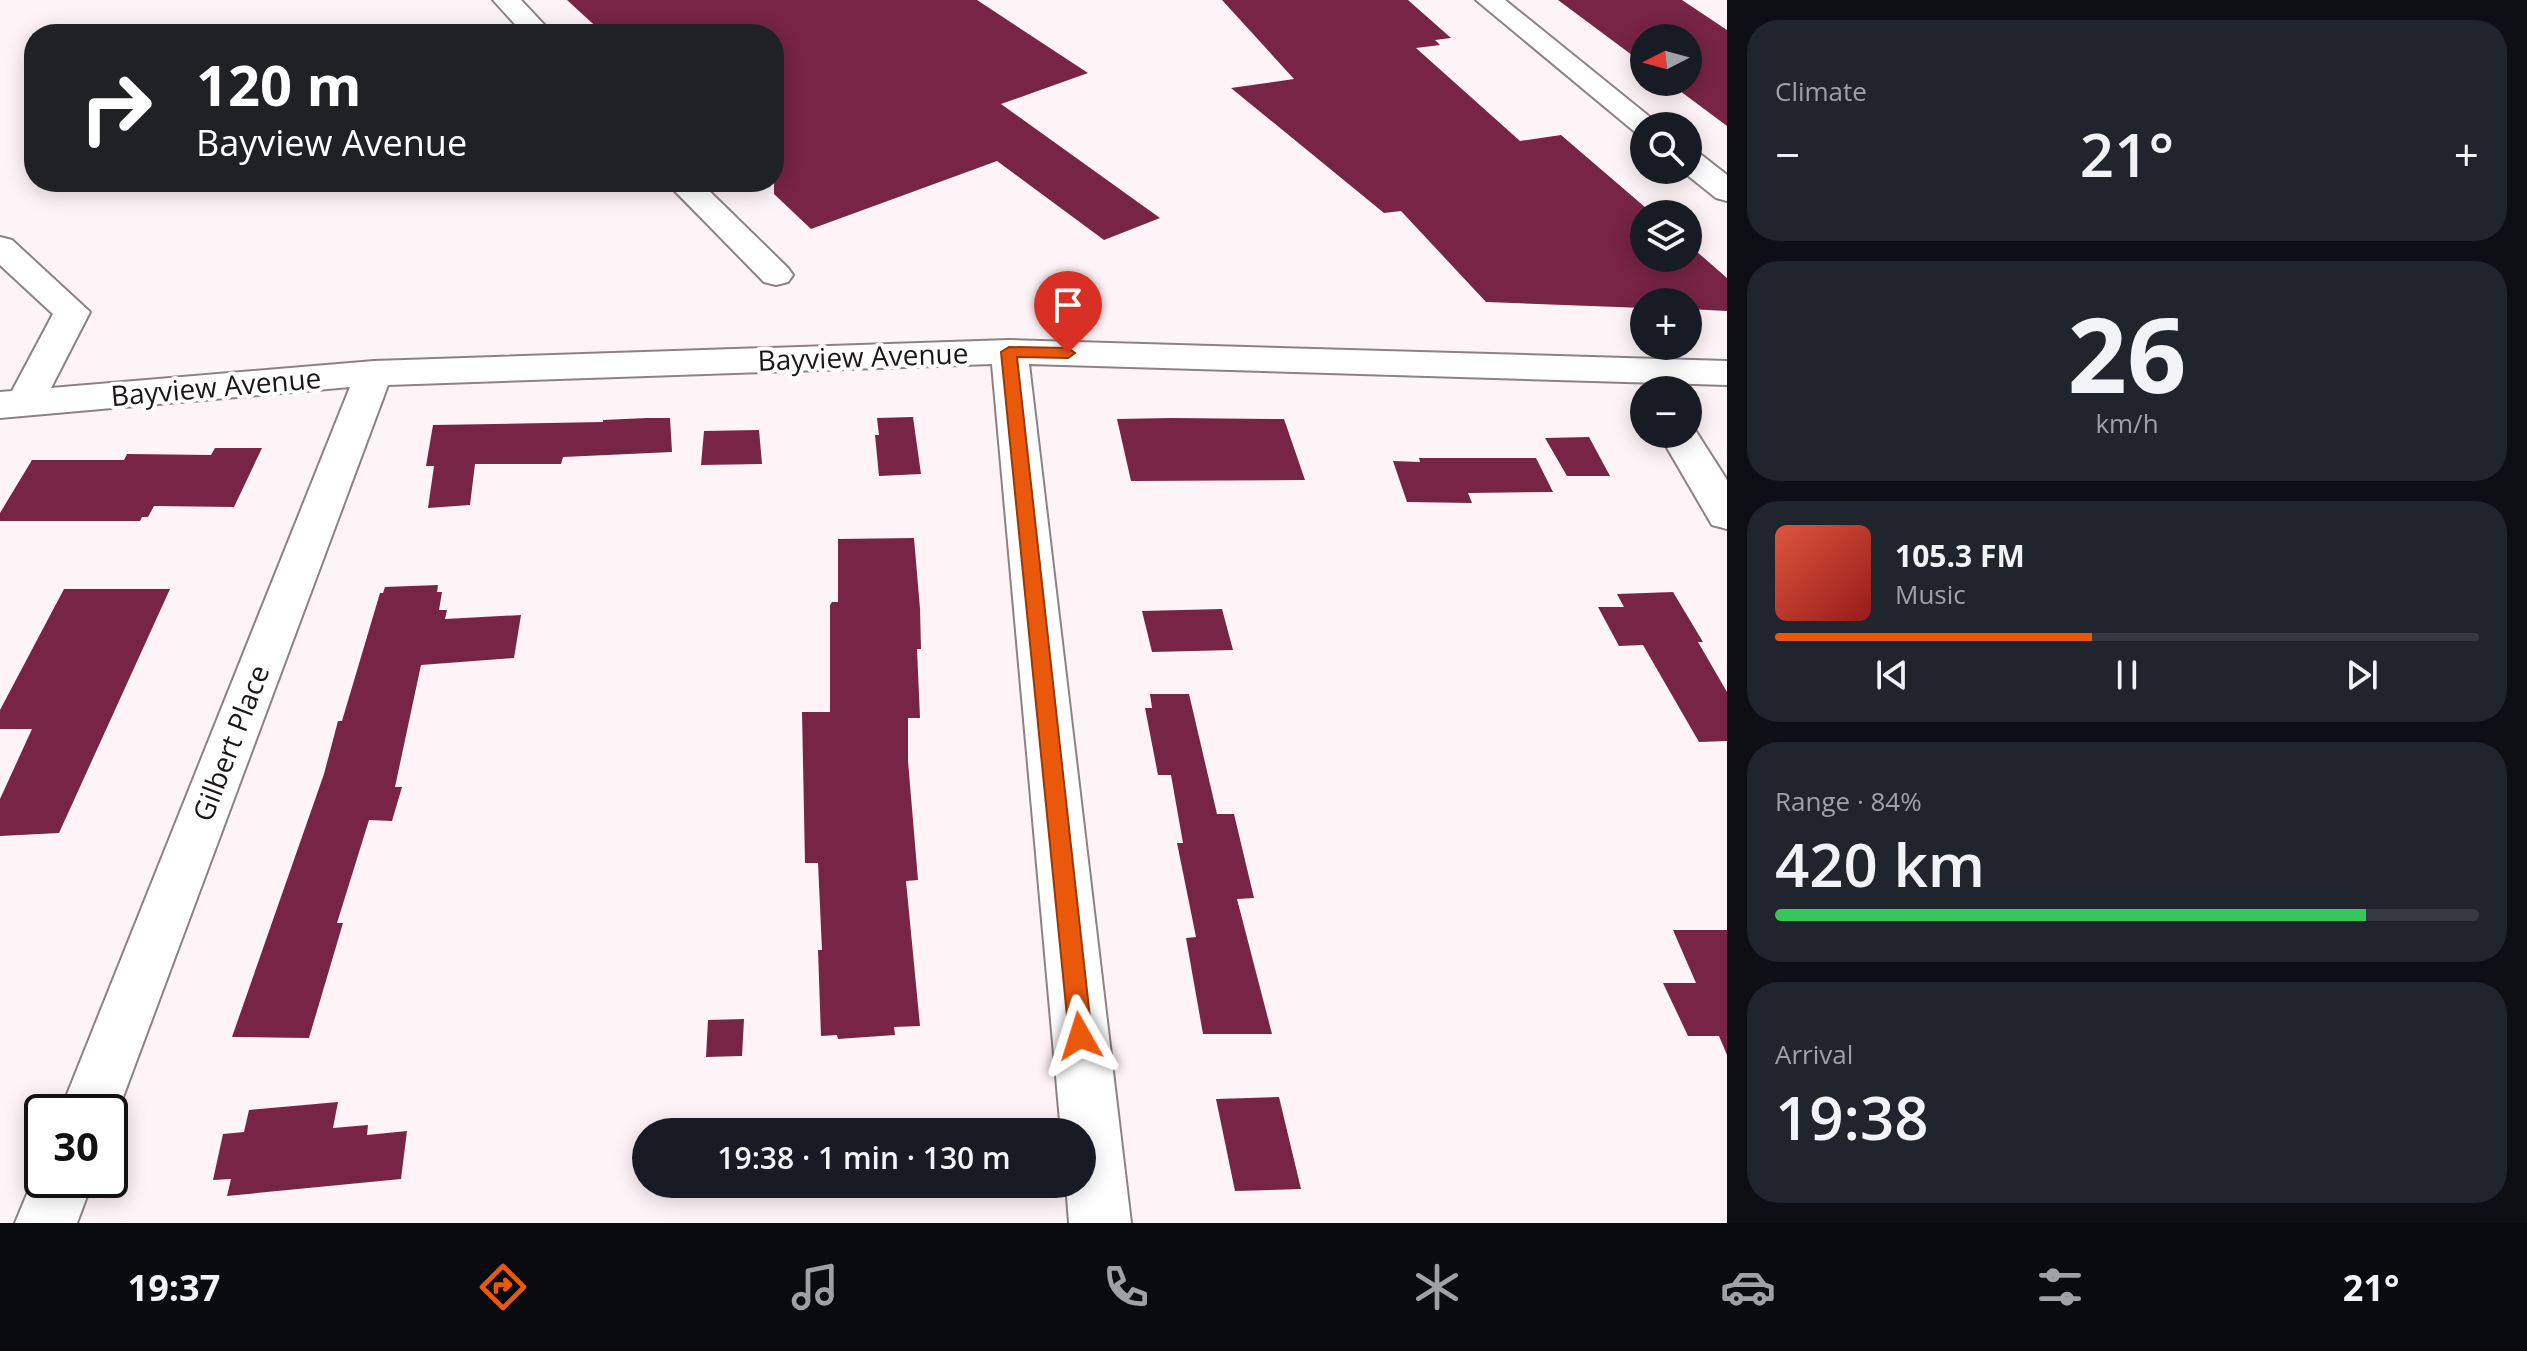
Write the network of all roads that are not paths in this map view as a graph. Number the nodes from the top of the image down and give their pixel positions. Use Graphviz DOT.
graph roads {
  1 [pos="506,0"];
  2 [pos="1489,0"];
  3 [pos="529,24"];
  4 [pos="1630,113"];
  5 [pos="1702,171"];
  6 [pos="1727,191"];
  7 [pos="692,192"];
  8 [pos="0,247"];
  9 [pos="776,275"];
  10 [pos="1009,352"];
  11 [pos="374,373"];
  12 [pos="1727,373"];
  13 [pos="1692,376"];
  14 [pos="1630,379"];
  15 [pos="12,405"];
  16 [pos="1687,448"];
  17 [pos="1727,514"];
  18 [pos="96,1094"];
  19 [pos="56,1198"];
  20 [pos="46,1223"];
  21 [pos="1100,1223"];
  1 -- 3 [label="street"];
  2 -- 4 [label="street"];
  5 -- 6 [label="street"];
  7 -- 9 [label="street"];
  8 -- 15 [label="street"];
  10 -- 11 [label="street, Bayview Avenue"];
  10 -- 14 [label="street, Bayview Avenue"];
  10 -- 21 [label="street"];
  11 -- 15 [label="street, Bayview Avenue"];
  11 -- 18 [label="street, Gilbert Place"];
  12 -- 13 [label="street, Bayview Avenue"];
  16 -- 17 [label="street"];
  19 -- 20 [label="street"];
}
